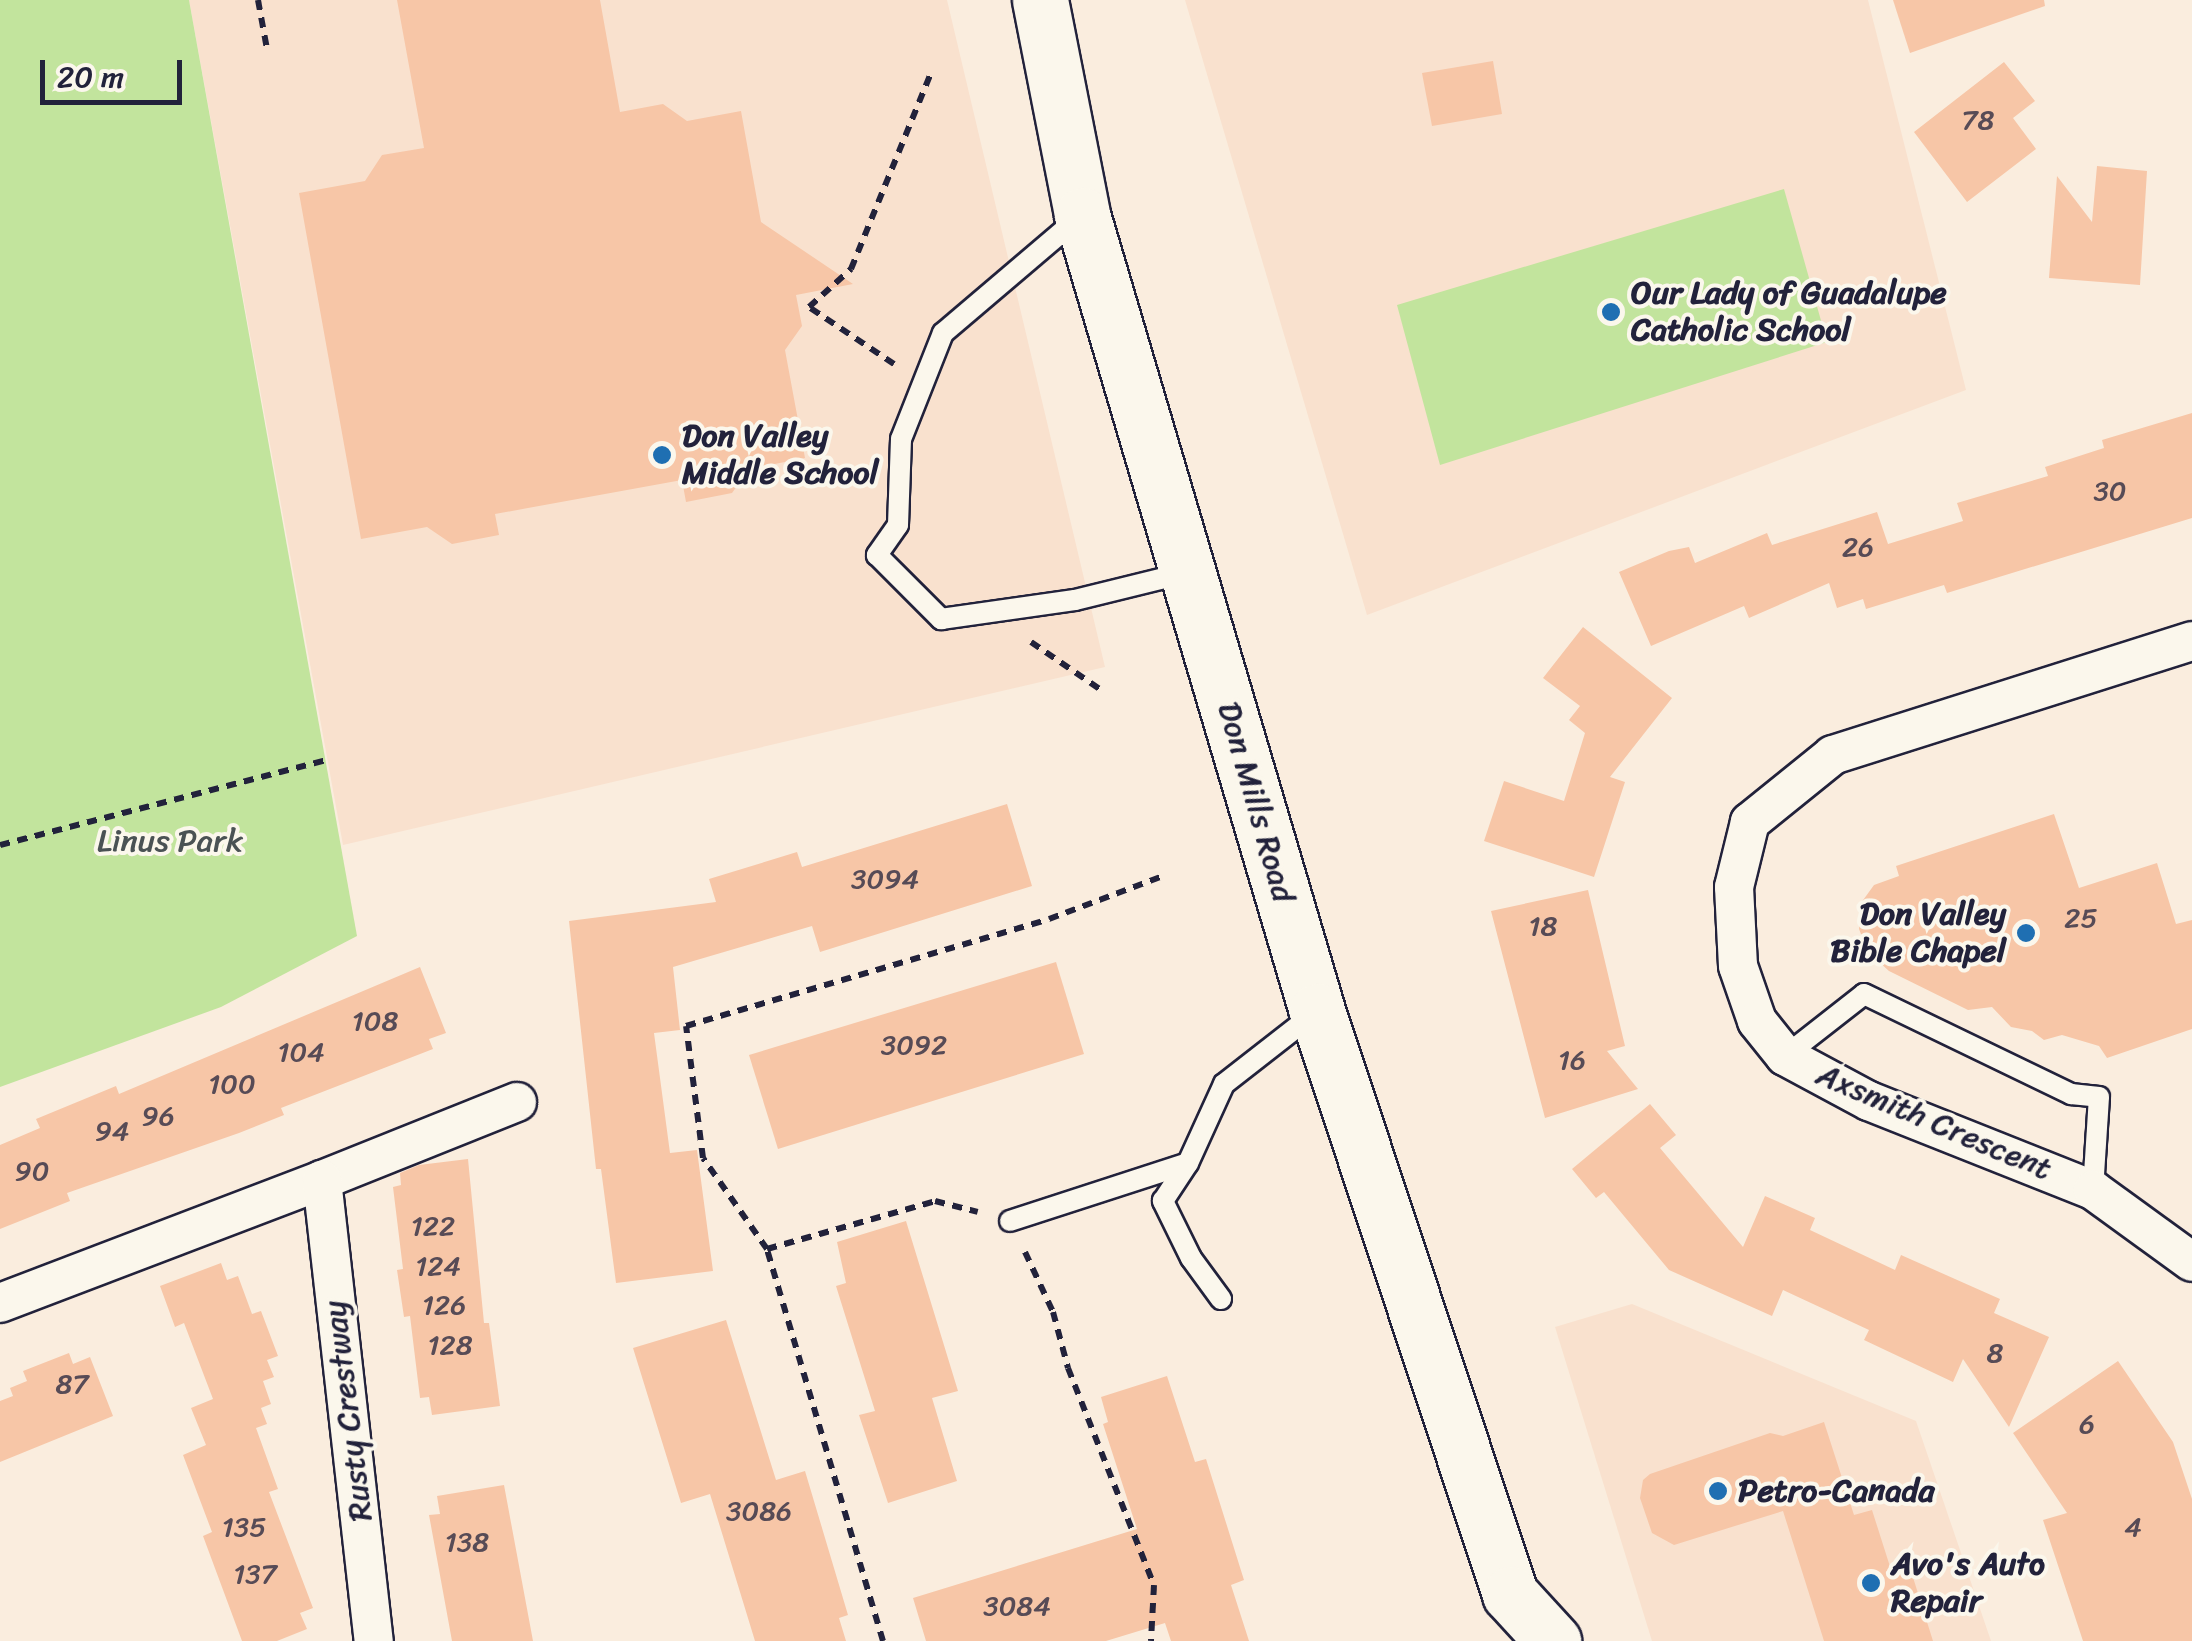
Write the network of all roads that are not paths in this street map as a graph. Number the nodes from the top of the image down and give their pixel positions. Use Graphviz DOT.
graph roads {
  1 [pos="1040,0"];
  2 [pos="1082,215"];
  3 [pos="1188,572"];
  4 [pos="2192,640"];
  5 [pos="1317,1010"];
  6 [pos="1785,1056"];
  7 [pos="517,1102"];
  8 [pos="1188,1163"];
  9 [pos="322,1180"];
  10 [pos="2093,1190"];
  11 [pos="1010,1221"];
  12 [pos="2192,1262"];
  13 [pos="1221,1299"];
  14 [pos="0,1303"];
  15 [pos="1502,1617"];
  16 [pos="374,1641"];
  17 [pos="1553,1641"];
  1 -- 2 [label="main road, Don Mills Road"];
  2 -- 3 [label="main road, Don Mills Road"];
  2 -- 3 [label="lane"];
  3 -- 5 [label="main road, Don Mills Road"];
  4 -- 6 [label="street, Axsmith Crescent"];
  5 -- 8 [label="lane"];
  5 -- 15 [label="main road, Don Mills Road"];
  6 -- 10 [label="street, Axsmith Crescent"];
  6 -- 10 [label="lane"];
  7 -- 9 [label="street"];
  8 -- 11 [label="lane"];
  8 -- 13 [label="lane"];
  9 -- 14 [label="street"];
  9 -- 16 [label="street, Rusty Crestway"];
  10 -- 12 [label="street, Axsmith Crescent"];
  15 -- 17 [label="main road, Don Mills Road"];
}
